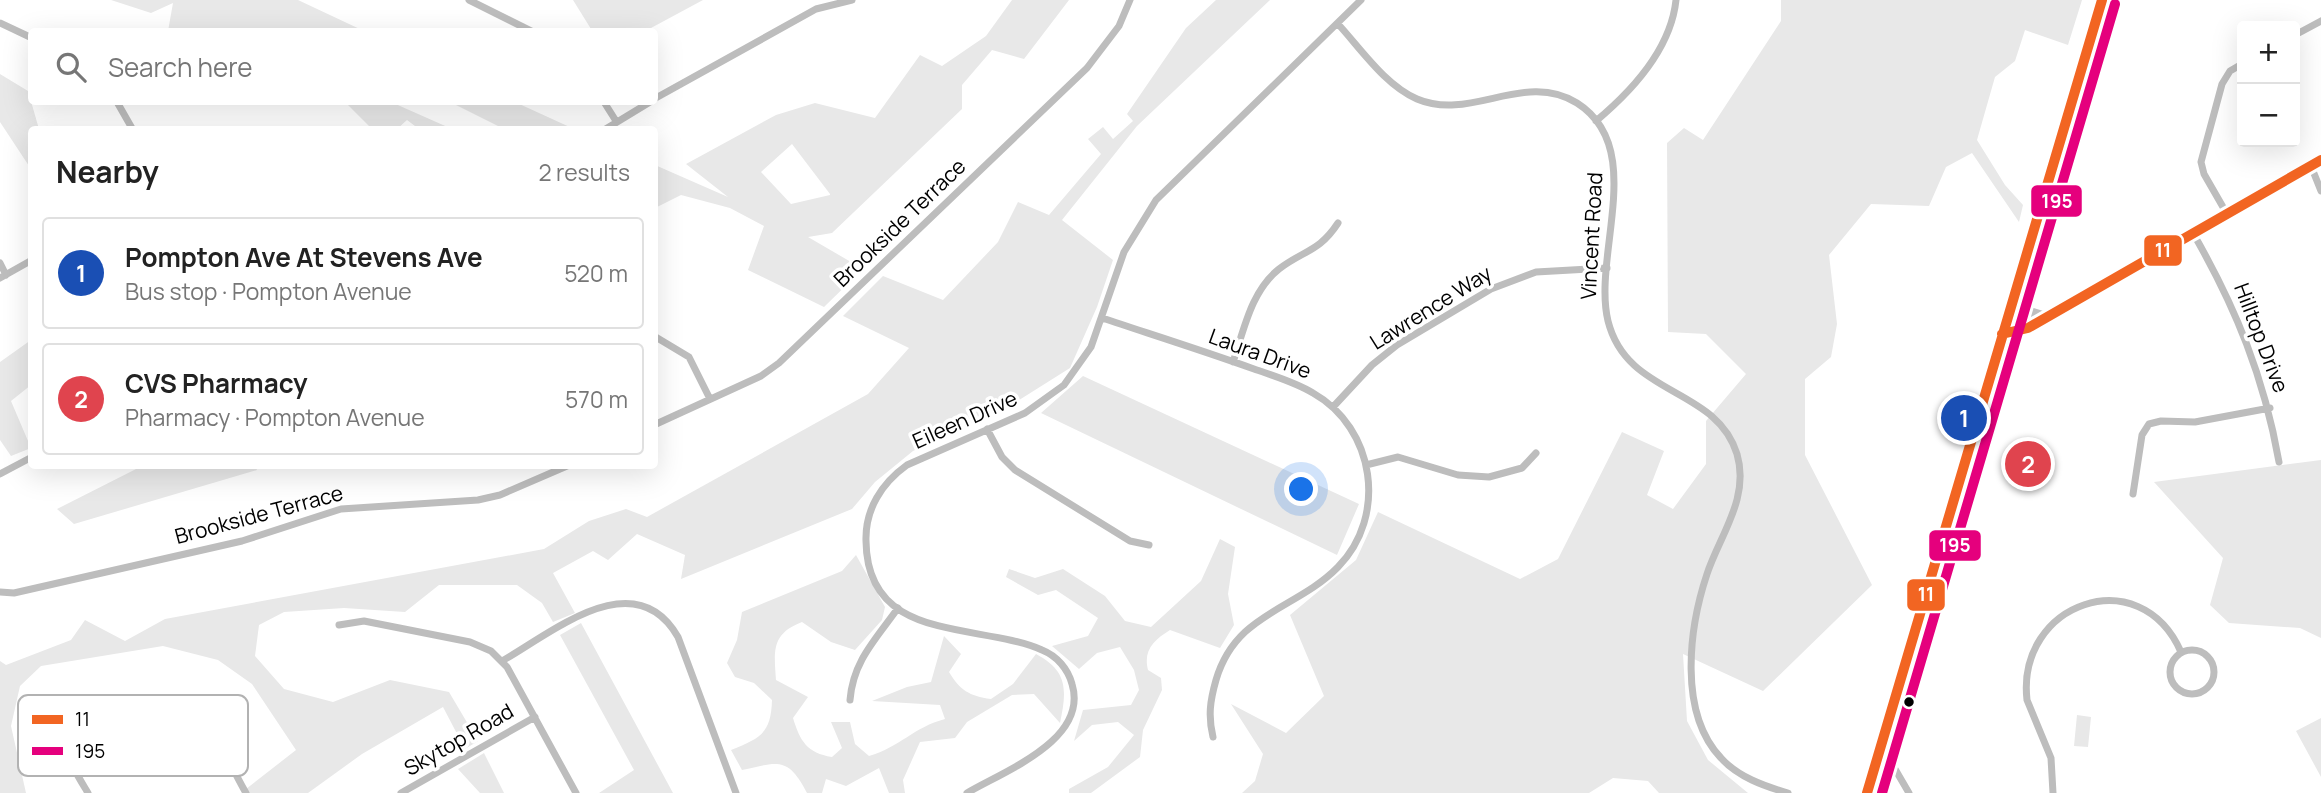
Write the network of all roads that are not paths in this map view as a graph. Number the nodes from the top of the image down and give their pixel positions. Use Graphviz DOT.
graph roads {
  1 [pos="469,0"];
  2 [pos="852,0"];
  3 [pos="1130,0"];
  4 [pos="1361,0"];
  5 [pos="1676,0"];
  6 [pos="2102,0"];
  7 [pos="2321,21"];
  8 [pos="0,23"];
  9 [pos="1338,24"];
  10 [pos="525,28"];
  11 [pos="2300,32"];
  12 [pos="28,36"];
  13 [pos="2237,67"];
  14 [pos="658,97"];
  15 [pos="119,105"];
  16 [pos="606,105"];
  17 [pos="643,105"];
  18 [pos="616,121"];
  19 [pos="1597,121"];
  20 [pos="131,126"];
  21 [pos="609,126"];
  22 [pos="2321,160"];
  23 [pos="2311,166"];
  24 [pos="2321,191"];
  25 [pos="2227,214"];
  26 [pos="1338,223"];
  27 [pos="2193,233"];
  28 [pos="0,262"];
  29 [pos="28,262"];
  30 [pos="1607,268"];
  31 [pos="3,276"];
  32 [pos="2015,291"];
  33 [pos="2047,317"];
  34 [pos="1102,318"];
  35 [pos="2002,334"];
  36 [pos="658,338"];
  37 [pos="1233,362"];
  38 [pos="710,400"];
  39 [pos="1333,407"];
  40 [pos="2270,408"];
  41 [pos="658,423"];
  42 [pos="987,429"];
  43 [pos="1536,453"];
  44 [pos="28,459"];
  45 [pos="2279,462"];
  46 [pos="1366,465"];
  47 [pos="560,469"];
  48 [pos="0,474"];
  49 [pos="2133,494"];
  50 [pos="1149,545"];
  51 [pos="0,592"];
  52 [pos="898,608"];
  53 [pos="339,625"];
  54 [pos="2181,652"];
  55 [pos="502,661"];
  56 [pos="850,700"];
  57 [pos="535,717"];
  58 [pos="1213,737"];
  59 [pos="1881,744"];
  60 [pos="80,776"];
  61 [pos="236,776"];
  62 [pos="88,793"];
  63 [pos="246,793"];
  64 [pos="401,793"];
  65 [pos="576,793"];
  66 [pos="736,793"];
  67 [pos="967,793"];
  68 [pos="1788,793"];
  69 [pos="1867,793"];
  70 [pos="1909,793"];
  71 [pos="2053,793"];
  1 -- 10 [label="street"];
  2 -- 14 [label="street"];
  3 -- 38 [label="street, Brookside Terrace"];
  4 -- 9 [label="street, Eileen Drive"];
  5 -- 19 [label="street"];
  6 -- 32 [label="main road"];
  7 -- 11 [label="street"];
  8 -- 12 [label="street"];
  9 -- 19 [label="street, Vincent Road"];
  9 -- 34 [label="street, Eileen Drive"];
  13 -- 25 [label="street"];
  15 -- 20 [label="street"];
  16 -- 18 [label="street"];
  17 -- 18 [label="street"];
  18 -- 21 [label="street"];
  19 -- 30 [label="street, Vincent Road"];
  22 -- 23 [label="main road"];
  23 -- 24 [label="street"];
  23 -- 25 [label="main road"];
  25 -- 27 [label="main road"];
  26 -- 37 [label="street"];
  27 -- 33 [label="main road"];
  27 -- 40 [label="street, Hilltop Drive"];
  28 -- 31 [label="street"];
  29 -- 31 [label="street"];
  30 -- 39 [label="street, Lawrence Way"];
  30 -- 68 [label="street, Vincent Road"];
  32 -- 33 [label="main road"];
  32 -- 35 [label="main road"];
  33 -- 35 [label="main road"];
  34 -- 37 [label="street, Laura Drive"];
  34 -- 42 [label="street, Eileen Drive"];
  35 -- 59 [label="main road"];
  36 -- 38 [label="street"];
  37 -- 39 [label="street, Laura Drive"];
  38 -- 41 [label="street, Brookside Terrace"];
  39 -- 46 [label="street, Laura Drive"];
  40 -- 45 [label="street, Hilltop Drive"];
  40 -- 49 [label="street"];
  42 -- 50 [label="street"];
  42 -- 52 [label="street, Eileen Drive"];
  43 -- 46 [label="street"];
  44 -- 48 [label="street"];
  46 -- 58 [label="street, Laura Drive"];
  47 -- 51 [label="street, Brookside Terrace"];
  52 -- 56 [label="street"];
  52 -- 67 [label="street, Eileen Drive"];
  53 -- 55 [label="street"];
  54 -- 54 [label="street"];
  54 -- 71 [label="street"];
  55 -- 57 [label="street"];
  55 -- 66 [label="street"];
  57 -- 64 [label="street, Skytop Road"];
  57 -- 65 [label="street"];
  59 -- 69 [label="main road"];
  59 -- 70 [label="street"];
  60 -- 62 [label="street"];
  61 -- 63 [label="street"];
}
